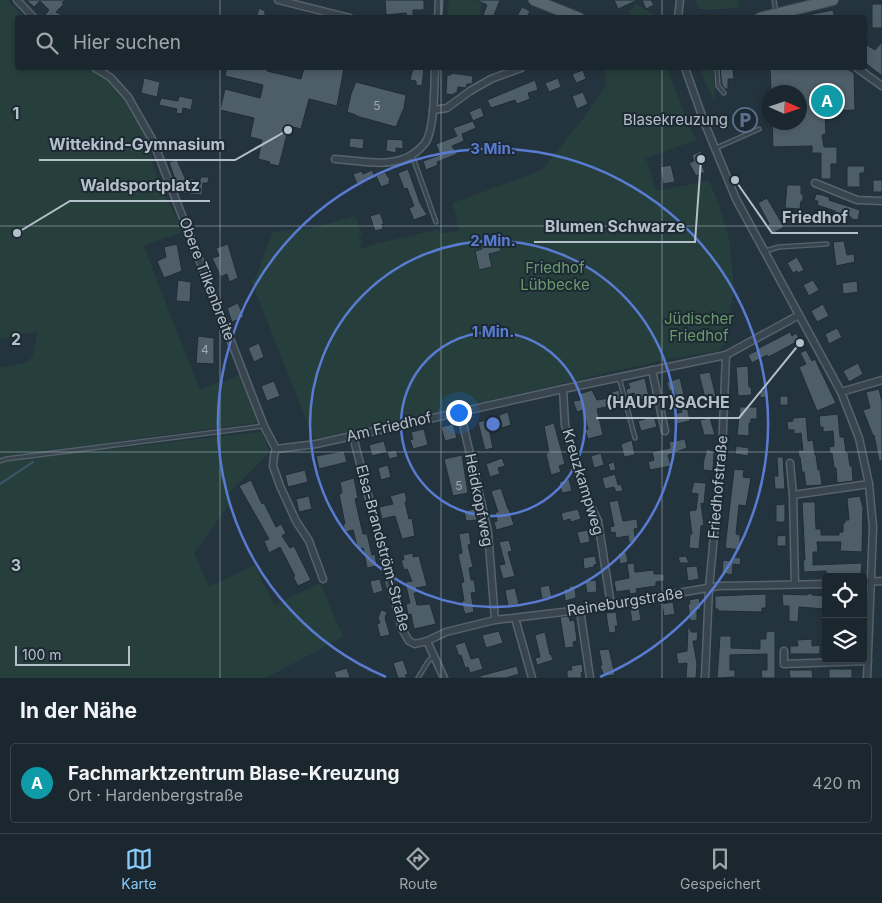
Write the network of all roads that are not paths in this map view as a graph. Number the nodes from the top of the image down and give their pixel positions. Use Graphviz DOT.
graph roads {
  1 [pos="16,0"];
  2 [pos="278,0"];
  3 [pos="439,0"];
  4 [pos="534,0"];
  5 [pos="680,0"];
  6 [pos="774,0"];
  7 [pos="833,0"];
  8 [pos="776,13"];
  9 [pos="793,13"];
  10 [pos="31,15"];
  11 [pos="338,15"];
  12 [pos="438,15"];
  13 [pos="572,15"];
  14 [pos="678,15"];
  15 [pos="770,15"];
  16 [pos="98,70"];
  17 [pos="435,70"];
  18 [pos="516,70"];
  19 [pos="686,70"];
  20 [pos="717,70"];
  21 [pos="860,70"];
  22 [pos="882,86"];
  23 [pos="724,93"];
  24 [pos="433,110"];
  25 [pos="759,129"];
  26 [pos="715,148"];
  27 [pos="412,155"];
  28 [pos="335,159"];
  29 [pos="815,183"];
  30 [pos="882,201"];
  31 [pos="436,222"];
  32 [pos="826,244"];
  33 [pos="764,252"];
  34 [pos="799,315"];
  35 [pos="726,355"];
  36 [pos="652,370"];
  37 [pos="619,377"];
  38 [pos="882,380"];
  39 [pos="563,388"];
  40 [pos="841,392"];
  41 [pos="460,411"];
  42 [pos="264,426"];
  43 [pos="665,431"];
  44 [pos="353,436"];
  45 [pos="635,438"];
  46 [pos="276,449"];
  47 [pos="0,461"];
  48 [pos="790,463"];
  49 [pos="869,484"];
  50 [pos="793,495"];
  51 [pos="323,578"];
  52 [pos="882,581"];
  53 [pos="867,582"];
  54 [pos="871,582"];
  55 [pos="795,584"];
  56 [pos="822,584"];
  57 [pos="709,588"];
  58 [pos="611,604"];
  59 [pos="580,610"];
  60 [pos="516,618"];
  61 [pos="495,620"];
  62 [pos="428,641"];
  63 [pos="784,651"];
  64 [pos="434,657"];
  65 [pos="868,661"];
  66 [pos="418,678"];
  67 [pos="444,678"];
  68 [pos="532,678"];
  69 [pos="590,678"];
  70 [pos="705,678"];
  71 [pos="867,678"];
  1 -- 10 [label="street"];
  2 -- 11 [label="street"];
  3 -- 12 [label="street"];
  4 -- 13 [label="main road"];
  5 -- 14 [label="street"];
  6 -- 8 [label="lane"];
  7 -- 9 [label="main road"];
  8 -- 9 [label="main road"];
  8 -- 15 [label="main road"];
  16 -- 42 [label="street, Obere Tilkenbreite"];
  17 -- 24 [label="street"];
  18 -- 24 [label="street"];
  19 -- 26 [label="street"];
  20 -- 23 [label="lane"];
  21 -- 22 [label="street"];
  24 -- 27 [label="street"];
  25 -- 26 [label="lane"];
  26 -- 33 [label="street"];
  27 -- 28 [label="street"];
  27 -- 31 [label="lane"];
  29 -- 30 [label="street"];
  32 -- 33 [label="lane"];
  33 -- 34 [label="street"];
  34 -- 35 [label="street, Am Friedhof"];
  34 -- 40 [label="street"];
  35 -- 36 [label="street, Am Friedhof"];
  35 -- 57 [label="street, Friedhofstraße"];
  36 -- 37 [label="street, Am Friedhof"];
  36 -- 43 [label="street"];
  37 -- 39 [label="street, Am Friedhof"];
  37 -- 45 [label="lane"];
  38 -- 40 [label="street"];
  39 -- 41 [label="street, Am Friedhof"];
  39 -- 58 [label="street, Kreuzkampweg"];
  40 -- 49 [label="street"];
  41 -- 44 [label="street, Am Friedhof"];
  41 -- 61 [label="street, Heidkopfweg"];
  42 -- 46 [label="street, Obere Tilkenbreite"];
  42 -- 47 [label="lane"];
  44 -- 46 [label="street, Am Friedhof"];
  44 -- 62 [label="street, Elsa-Brandström-Straße"];
  46 -- 51 [label="street"];
  48 -- 50 [label="street"];
  49 -- 50 [label="street"];
  49 -- 54 [label="street"];
  50 -- 55 [label="street"];
  52 -- 54 [label="street"];
  53 -- 54 [label="street"];
  54 -- 65 [label="street"];
  55 -- 56 [label="street, Reineburgstraße"];
  55 -- 57 [label="street, Reineburgstraße"];
  57 -- 58 [label="street, Reineburgstraße"];
  57 -- 70 [label="street, Friedhofstraße"];
  58 -- 59 [label="street, Reineburgstraße"];
  59 -- 60 [label="street, Reineburgstraße"];
  59 -- 69 [label="street"];
  60 -- 61 [label="street, Reineburgstraße"];
  60 -- 68 [label="street"];
  61 -- 62 [label="street, Reineburgstraße"];
  62 -- 64 [label="street"];
  63 -- 65 [label="street"];
  64 -- 66 [label="lane"];
  64 -- 67 [label="street"];
  65 -- 71 [label="street"];
}
